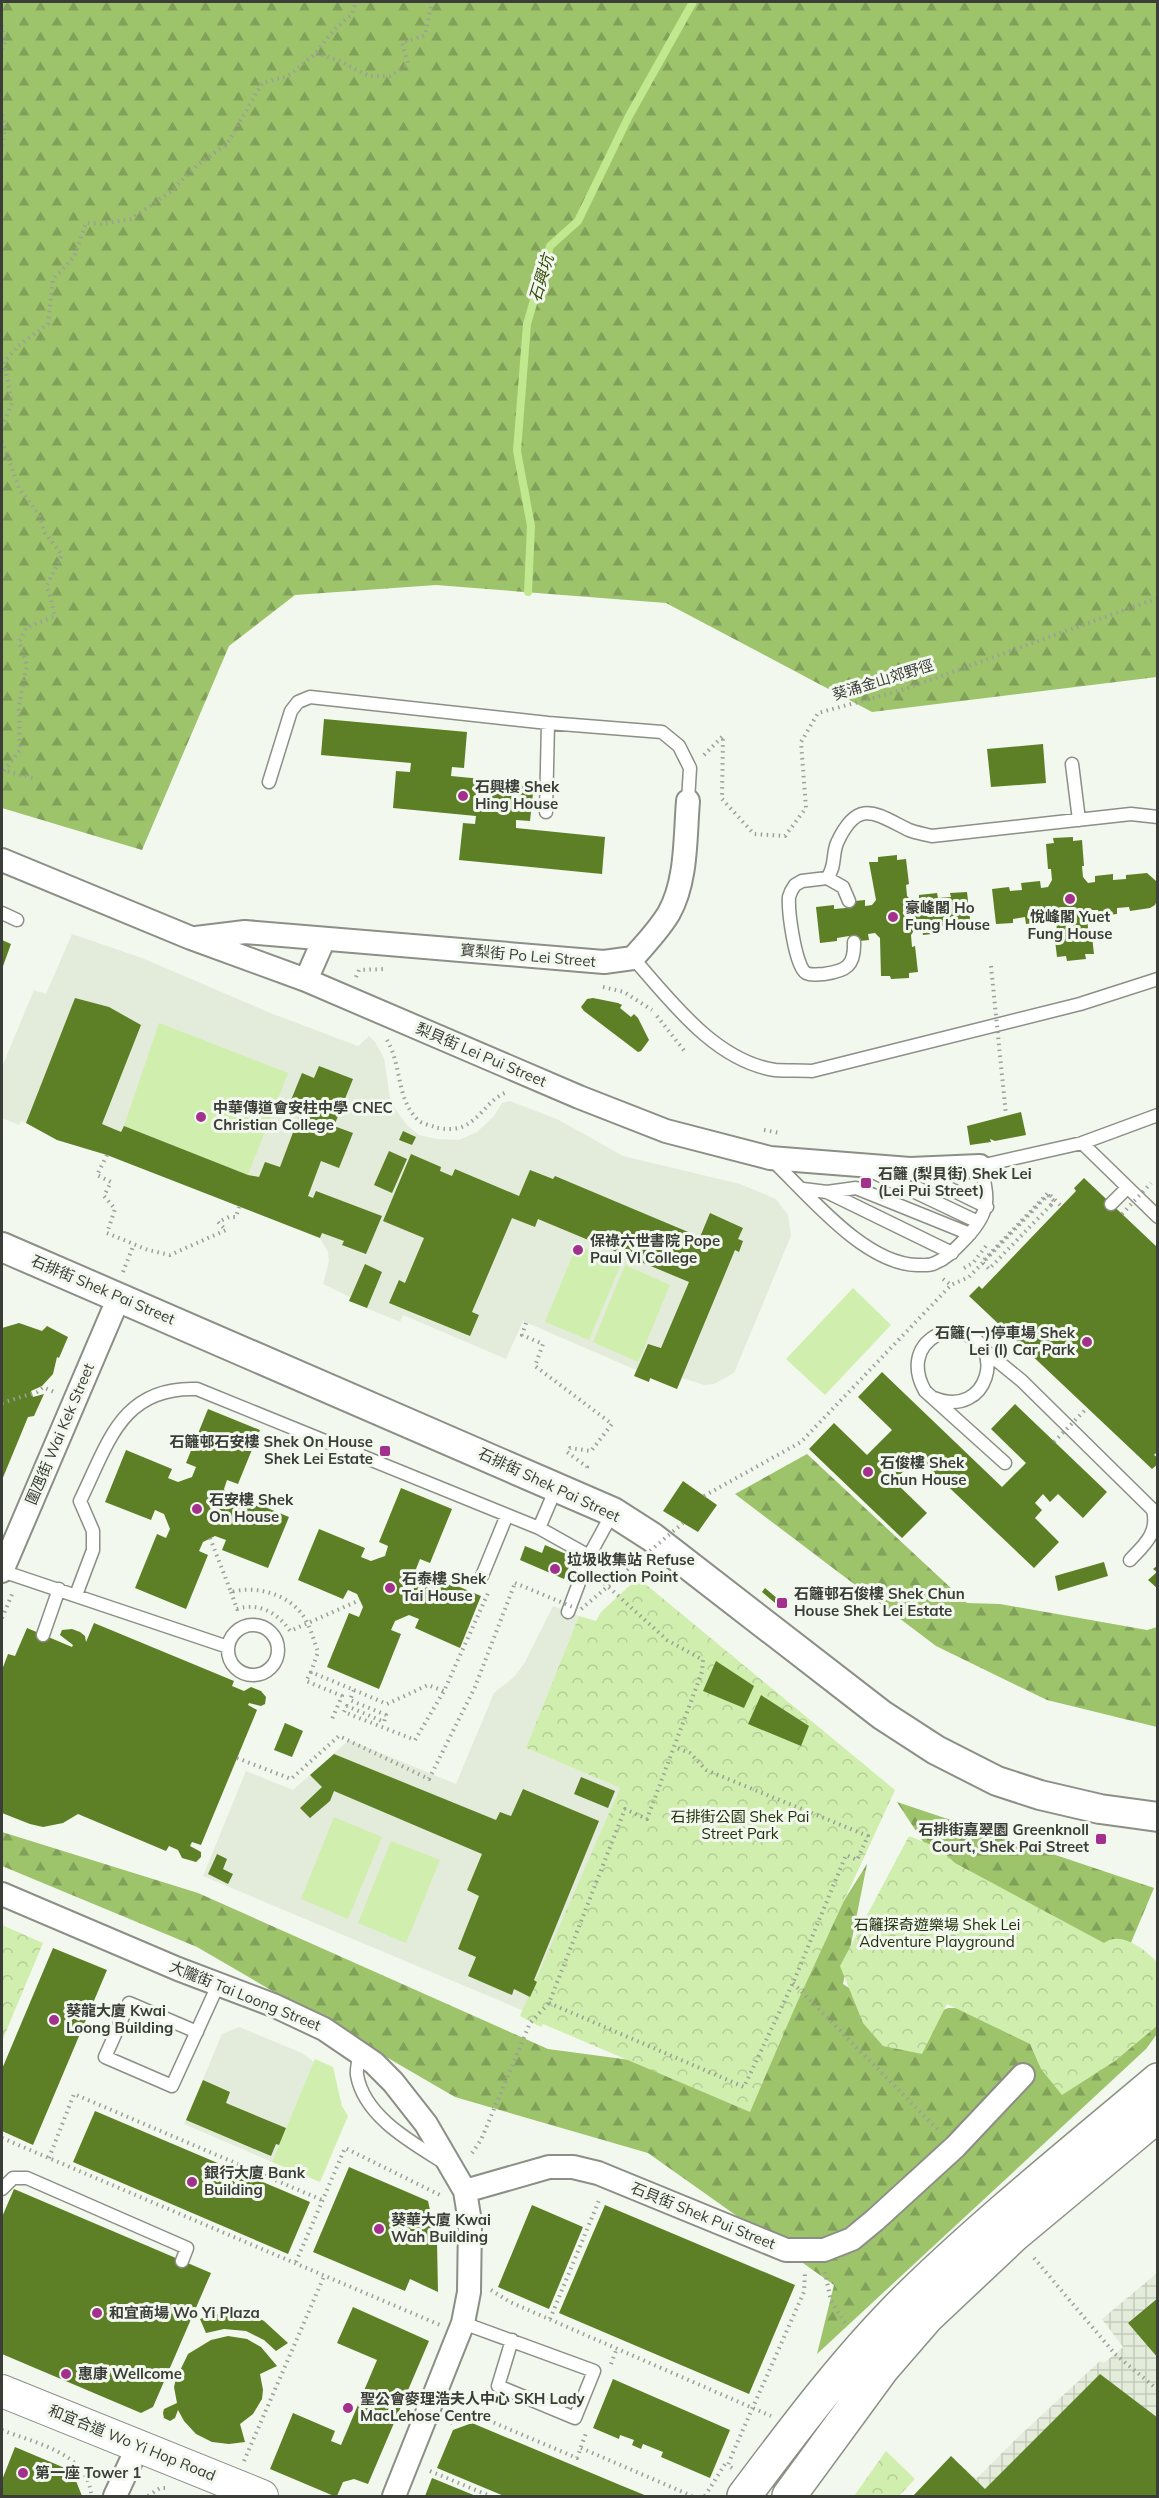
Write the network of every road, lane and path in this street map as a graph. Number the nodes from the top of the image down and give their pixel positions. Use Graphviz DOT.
graph roads {
  1 [pos="356,2"];
  2 [pos="432,2"];
  3 [pos="2,25"];
  4 [pos="2,50"];
  5 [pos="316,53"];
  6 [pos="2,114"];
  7 [pos="2,148"];
  8 [pos="2,427"];
  9 [pos="2,441"];
  10 [pos="1158,598"];
  11 [pos="548,723"];
  12 [pos="1072,764"];
  13 [pos="690,768"];
  14 [pos="3,770"];
  15 [pos="37,779"];
  16 [pos="268,782"];
  17 [pos="688,801"];
  18 [pos="546,812"];
  19 [pos="1158,818"];
  20 [pos="1079,820"];
  21 [pos="2,860"];
  22 [pos="827,878"];
  23 [pos="849,901"];
  24 [pos="2,913"];
  25 [pos="17,920"];
  26 [pos="191,938"];
  27 [pos="324,939"];
  28 [pos="854,942"];
  29 [pos="633,958"];
  30 [pos="991,966"];
  31 [pos="390,969"];
  32 [pos="1158,979"];
  33 [pos="306,980"];
  34 [pos="366,983"];
  35 [pos="595,985"];
  36 [pos="382,1033"];
  37 [pos="686,1053"];
  38 [pos="512,1091"];
  39 [pos="1006,1115"];
  40 [pos="1158,1115"];
  41 [pos="762,1130"];
  42 [pos="784,1134"];
  43 [pos="1082,1143"];
  44 [pos="107,1155"];
  45 [pos="770,1158"];
  46 [pos="980,1166"];
  47 [pos="864,1167"];
  48 [pos="910,1170"];
  49 [pos="1151,1184"];
  50 [pos="1127,1188"];
  51 [pos="803,1189"];
  52 [pos="827,1192"];
  53 [pos="1111,1204"];
  54 [pos="1061,1206"];
  55 [pos="239,1207"];
  56 [pos="987,1207"];
  57 [pos="1122,1214"];
  58 [pos="1158,1217"];
  59 [pos="978,1222"];
  60 [pos="970,1234"];
  61 [pos="134,1244"];
  62 [pos="2,1247"];
  63 [pos="952,1253"];
  64 [pos="121,1285"];
  65 [pos="526,1323"];
  66 [pos="983,1349"];
  67 [pos="57,1393"];
  68 [pos="934,1398"];
  69 [pos="2,1404"];
  70 [pos="1087,1408"];
  71 [pos="1054,1442"];
  72 [pos="1005,1463"];
  73 [pos="585,1472"];
  74 [pos="556,1486"];
  75 [pos="704,1496"];
  76 [pos="1155,1508"];
  77 [pos="613,1512"];
  78 [pos="507,1515"];
  79 [pos="683,1523"];
  80 [pos="539,1528"];
  81 [pos="210,1538"];
  82 [pos="630,1552"];
  83 [pos="589,1556"];
  84 [pos="1130,1560"];
  85 [pos="2,1571"];
  86 [pos="482,1576"];
  87 [pos="59,1589"];
  88 [pos="231,1592"];
  89 [pos="76,1595"];
  90 [pos="360,1600"];
  91 [pos="568,1612"];
  92 [pos="307,1622"];
  93 [pos="43,1635"];
  94 [pos="228,1647"];
  95 [pos="311,1672"];
  96 [pos="354,1690"];
  97 [pos="444,1691"];
  98 [pos="332,1719"];
  99 [pos="674,1747"];
  100 [pos="237,1758"];
  101 [pos="1158,1817"];
  102 [pos="2,1894"];
  103 [pos="793,1983"];
  104 [pos="218,1985"];
  105 [pos="549,2003"];
  106 [pos="197,2032"];
  107 [pos="360,2052"];
  108 [pos="1023,2076"];
  109 [pos="1158,2080"];
  110 [pos="1158,2115"];
  111 [pos="933,2125"];
  112 [pos="2,2138"];
  113 [pos="472,2153"];
  114 [pos="49,2158"];
  115 [pos="454,2169"];
  116 [pos="2,2189"];
  117 [pos="456,2195"];
  118 [pos="601,2196"];
  119 [pos="322,2200"];
  120 [pos="82,2202"];
  121 [pos="77,2216"];
  122 [pos="1034,2258"];
  123 [pos="182,2261"];
  124 [pos="296,2262"];
  125 [pos="804,2271"];
  126 [pos="325,2274"];
  127 [pos="827,2281"];
  128 [pos="496,2293"];
  129 [pos="842,2318"];
  130 [pos="550,2319"];
  131 [pos="451,2324"];
  132 [pos="512,2340"];
  133 [pos="1158,2390"];
  134 [pos="2,2391"];
  135 [pos="752,2408"];
  136 [pos="771,2416"];
  137 [pos="450,2423"];
  138 [pos="2,2430"];
  139 [pos="138,2446"];
  140 [pos="734,2450"];
  141 [pos="727,2464"];
  142 [pos="430,2471"];
  143 [pos="233,2484"];
  144 [pos="169,2488"];
  145 [pos="92,2496"];
  146 [pos="115,2496"];
  147 [pos="148,2496"];
  148 [pos="262,2496"];
  149 [pos="394,2496"];
  150 [pos="490,2496"];
  151 [pos="692,2496"];
  152 [pos="705,2496"];
  153 [pos="744,2496"];
  154 [pos="789,2496"];
  1 -- 5 [label="path"];
  2 -- 5 [label="path"];
  3 -- 4 [label="path"];
  5 -- 8 [label="path"];
  6 -- 7 [label="path"];
  9 -- 14 [label="path"];
  10 -- 13 [label="path, 葵涌金山郊野徑"];
  11 -- 13 [label="lane"];
  11 -- 16 [label="lane"];
  11 -- 18 [label="lane"];
  12 -- 20 [label="lane"];
  13 -- 17 [label="lane"];
  14 -- 15 [label="path"];
  17 -- 29 [label="street"];
  19 -- 20 [label="lane"];
  20 -- 22 [label="lane"];
  21 -- 26 [label="street, 梨貝街 Lei Pui Street"];
  22 -- 23 [label="lane"];
  22 -- 28 [label="lane"];
  24 -- 25 [label="lane"];
  26 -- 27 [label="street, 寶梨街 Po Lei Street"];
  26 -- 33 [label="street, 梨貝街 Lei Pui Street"];
  27 -- 29 [label="street, 寶梨街 Po Lei Street"];
  27 -- 33 [label="street"];
  29 -- 32 [label="lane"];
  30 -- 39 [label="path, bridge"];
  31 -- 34 [label="path"];
  33 -- 45 [label="street, 梨貝街 Lei Pui Street"];
  35 -- 37 [label="path"];
  36 -- 38 [label="path"];
  40 -- 43 [label="lane"];
  41 -- 42 [label="path"];
  43 -- 46 [label="lane"];
  43 -- 50 [label="lane"];
  44 -- 61 [label="path"];
  45 -- 47 [label="street, 梨貝街 Lei Pui Street"];
  45 -- 51 [label="lane"];
  46 -- 48 [label="street, 梨貝街 Lei Pui Street"];
  46 -- 56 [label="lane"];
  47 -- 48 [label="street, 梨貝街 Lei Pui Street"];
  47 -- 59 [label="lane"];
  48 -- 56 [label="lane"];
  49 -- 57 [label="path, bridge"];
  50 -- 53 [label="lane"];
  50 -- 58 [label="lane"];
  51 -- 52 [label="lane"];
  51 -- 63 [label="lane"];
  52 -- 60 [label="lane"];
  52 -- 63 [label="lane"];
  54 -- 75 [label="path, bridge"];
  55 -- 61 [label="path"];
  56 -- 59 [label="lane"];
  59 -- 60 [label="lane"];
  60 -- 63 [label="lane"];
  61 -- 64 [label="path"];
  62 -- 64 [label="street, 石排街 Shek Pai Street"];
  64 -- 74 [label="street, 石排街 Shek Pai Street"];
  64 -- 85 [label="street, 圍乪街 Wai Kek Street"];
  65 -- 73 [label="path"];
  66 -- 68 [label="lane"];
  66 -- 68 [label="lane"];
  66 -- 76 [label="lane"];
  67 -- 69 [label="path"];
  68 -- 72 [label="lane"];
  70 -- 71 [label="path, bridge"];
  74 -- 77 [label="street, 石排街 Shek Pai Street"];
  74 -- 80 [label="lane"];
  76 -- 84 [label="lane"];
  77 -- 83 [label="lane"];
  77 -- 101 [label="street, 石排街 Shek Pai Street"];
  78 -- 80 [label="lane"];
  78 -- 86 [label="lane"];
  78 -- 89 [label="lane"];
  79 -- 100 [label="path, bridge"];
  80 -- 83 [label="lane"];
  81 -- 88 [label="path"];
  82 -- 99 [label="path"];
  83 -- 91 [label="lane"];
  85 -- 87 [label="lane"];
  86 -- 97 [label="path"];
  87 -- 89 [label="lane"];
  87 -- 93 [label="lane"];
  88 -- 92 [label="path"];
  88 -- 92 [label="path"];
  89 -- 94 [label="lane"];
  90 -- 92 [label="path"];
  92 -- 95 [label="path"];
  94 -- 94 [label="lane"];
  95 -- 96 [label="path"];
  95 -- 98 [label="path"];
  96 -- 97 [label="path"];
  96 -- 97 [label="path"];
  99 -- 103 [label="path"];
  99 -- 105 [label="path"];
  102 -- 104 [label="street, 大隴街 Tai Loong Street"];
  103 -- 105 [label="path"];
  103 -- 111 [label="path"];
  104 -- 106 [label="lane"];
  104 -- 107 [label="street, 大隴街 Tai Loong Street"];
  105 -- 113 [label="path"];
  106 -- 106 [label="lane"];
  107 -- 115 [label="street, 大隴街 Tai Loong Street"];
  107 -- 115 [label="lane"];
  108 -- 117 [label="street, 石貝街 Shek Pui Street"];
  109 -- 153 [label="main road"];
  110 -- 154 [label="main road"];
  112 -- 114 [label="path"];
  114 -- 119 [label="path"];
  114 -- 124 [label="path"];
  115 -- 117 [label="street, 大隴街 Tai Loong Street"];
  116 -- 120 [label="lane"];
  117 -- 119 [label="path"];
  117 -- 131 [label="street, 大隴街 Tai Loong Street"];
  118 -- 130 [label="path"];
  119 -- 124 [label="path"];
  120 -- 121 [label="lane"];
  120 -- 123 [label="lane"];
  122 -- 133 [label="path"];
  124 -- 126 [label="path"];
  125 -- 135 [label="path"];
  126 -- 131 [label="path"];
  126 -- 143 [label="path"];
  127 -- 129 [label="path"];
  128 -- 130 [label="path"];
  130 -- 135 [label="path"];
  131 -- 132 [label="lane"];
  131 -- 149 [label="street, 大隴街 Tai Loong Street"];
  132 -- 132 [label="lane"];
  134 -- 139 [label="main road, 和宜合道 Wo Yi Hop Road"];
  135 -- 136 [label="path"];
  135 -- 140 [label="path"];
  137 -- 151 [label="path"];
  138 -- 145 [label="path"];
  139 -- 143 [label="main road, 和宜合道 Wo Yi Hop Road"];
  139 -- 146 [label="street"];
  141 -- 152 [label="path"];
  142 -- 150 [label="path"];
  143 -- 148 [label="main road, 和宜合道 Wo Yi Hop Road"];
  144 -- 147 [label="path"];
}
